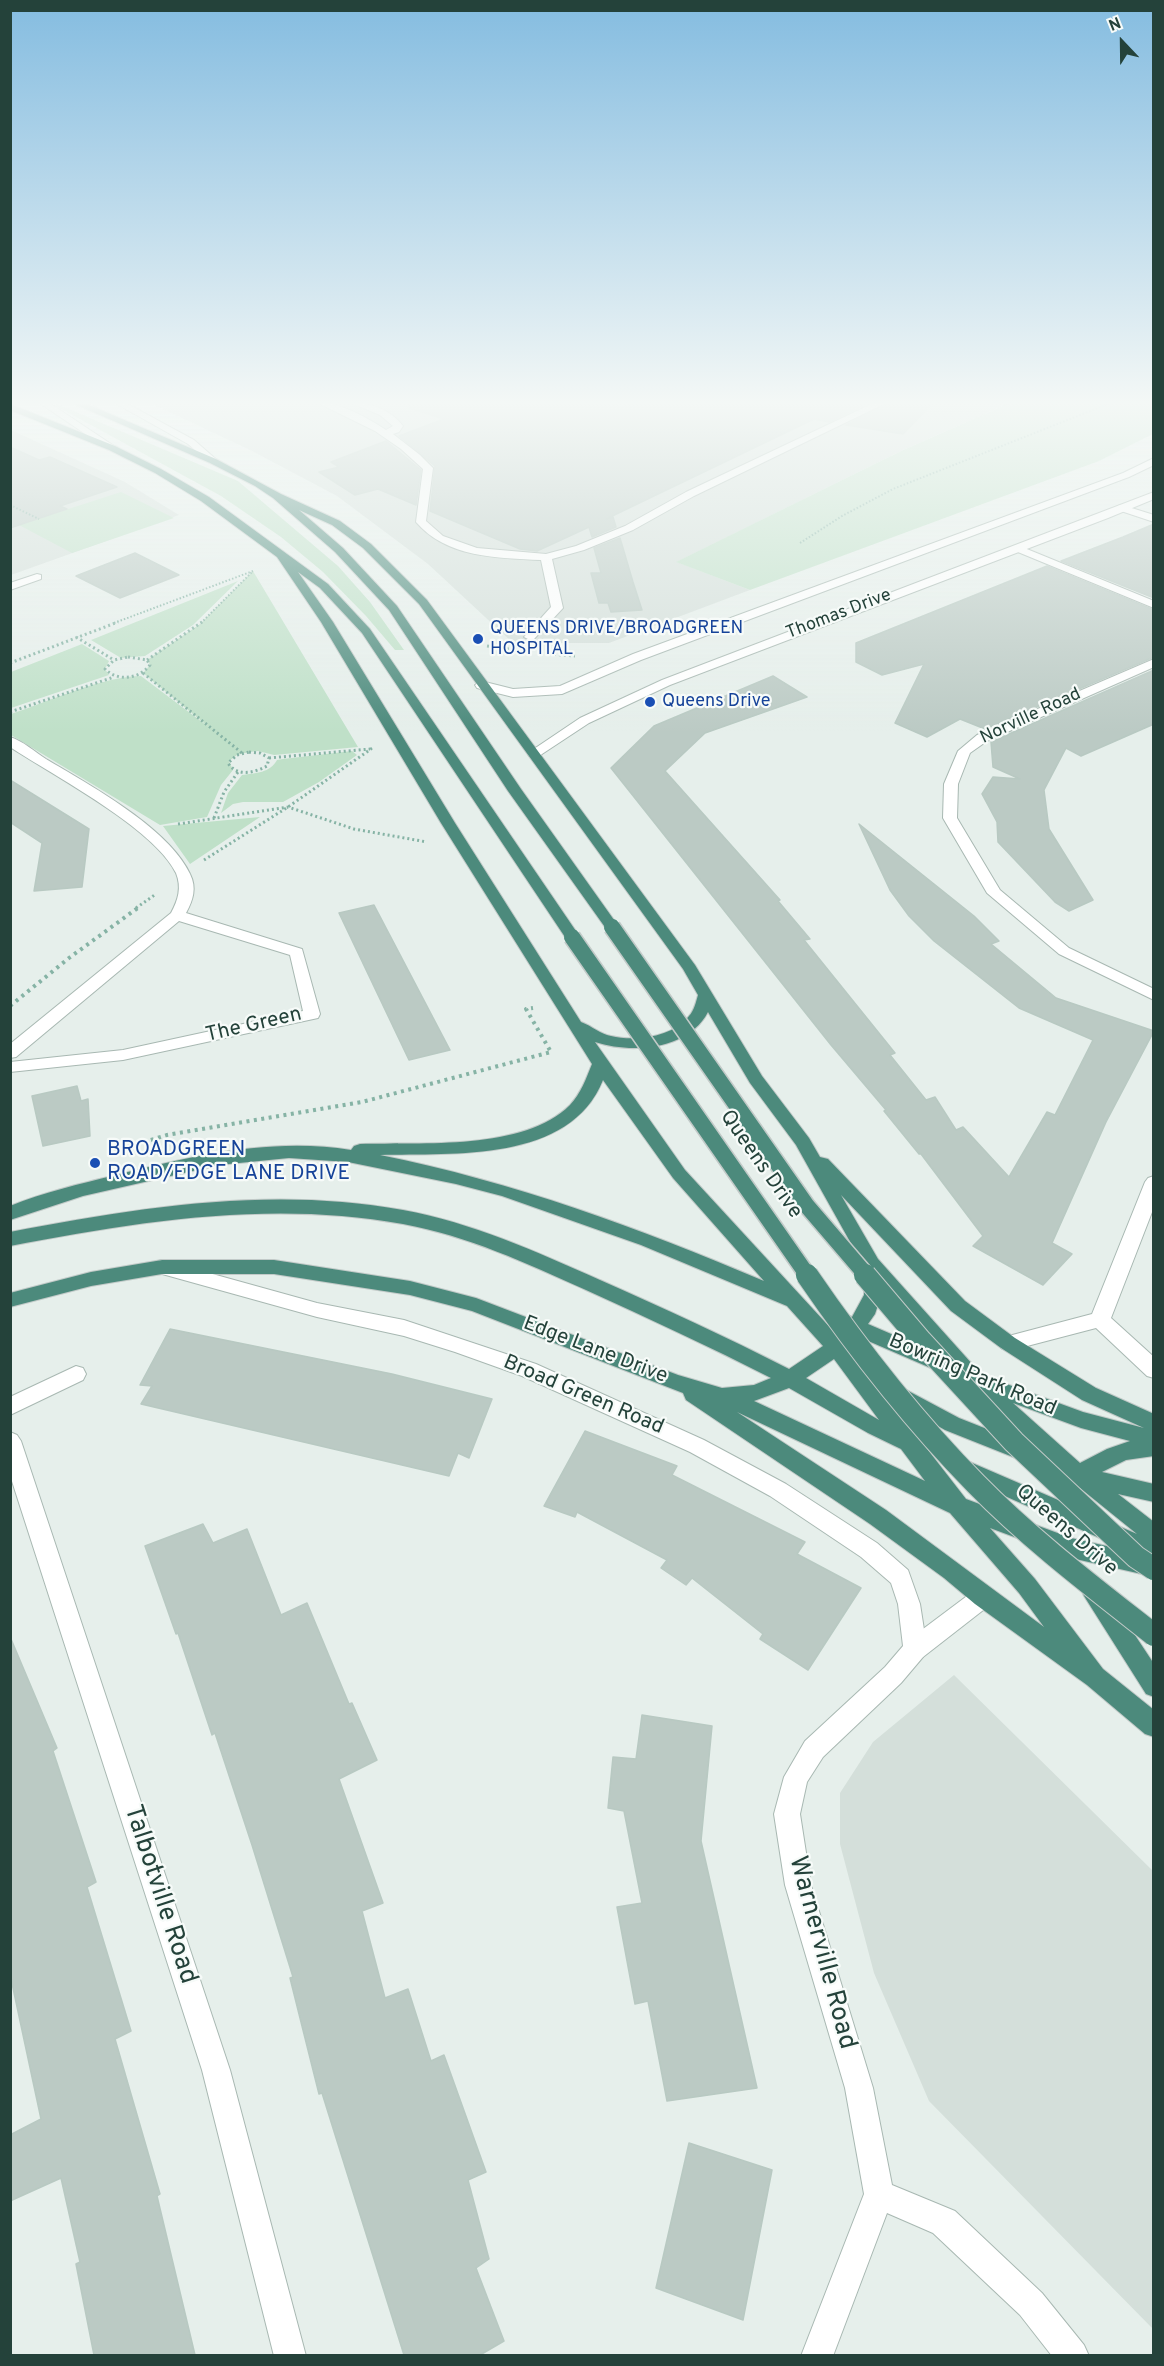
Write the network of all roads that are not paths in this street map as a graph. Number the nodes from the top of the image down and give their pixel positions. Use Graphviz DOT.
graph roads {
  1 [pos="223,512"];
  2 [pos="296,512"];
  3 [pos="313,512"];
  4 [pos="421,512"];
  5 [pos="656,512"];
  6 [pos="1025,512"];
  7 [pos="1110,512"];
  8 [pos="1135,512"];
  9 [pos="1154,519"];
  10 [pos="1017,548"];
  11 [pos="282,557"];
  12 [pos="546,557"];
  13 [pos="37,577"];
  14 [pos="10,587"];
  15 [pos="1154,605"];
  16 [pos="530,637"];
  17 [pos="1154,662"];
  18 [pos="481,685"];
  19 [pos="10,741"];
  20 [pos="534,753"];
  21 [pos="177,915"];
  22 [pos="706,995"];
  23 [pos="1154,995"];
  24 [pos="574,1023"];
  25 [pos="10,1053"];
  26 [pos="600,1064"];
  27 [pos="10,1066"];
  28 [pos="802,1142"];
  29 [pos="313,1152"];
  30 [pos="1154,1182"];
  31 [pos="10,1214"];
  32 [pos="10,1239"];
  33 [pos="871,1264"];
  34 [pos="162,1267"];
  35 [pos="10,1300"];
  36 [pos="795,1301"];
  37 [pos="1100,1320"];
  38 [pos="856,1326"];
  39 [pos="1008,1343"];
  40 [pos="836,1347"];
  41 [pos="850,1363"];
  42 [pos="1154,1371"];
  43 [pos="76,1374"];
  44 [pos="789,1378"];
  45 [pos="974,1380"];
  46 [pos="674,1382"];
  47 [pos="722,1396"];
  48 [pos="10,1407"];
  49 [pos="1154,1423"];
  50 [pos="1154,1438"];
  51 [pos="10,1440"];
  52 [pos="908,1443"];
  53 [pos="1154,1447"];
  54 [pos="1079,1475"];
  55 [pos="1154,1493"];
  56 [pos="958,1506"];
  57 [pos="1062,1511"];
  58 [pos="1154,1535"];
  59 [pos="1071,1548"];
  60 [pos="1154,1552"];
  61 [pos="1154,1568"];
  62 [pos="983,1597"];
  63 [pos="1154,1635"];
  64 [pos="915,1649"];
  65 [pos="1095,1677"];
  66 [pos="1154,1686"];
  67 [pos="1154,1726"];
  68 [pos="879,2194"];
  69 [pos="290,2355"];
  70 [pos="817,2355"];
  71 [pos="1073,2355"];
  1 -- 11 [label="highway, Queens Drive"];
  2 -- 61 [label="highway, Queens Drive, bridge"];
  3 -- 18 [label="highway"];
  4 -- 12 [label="street"];
  5 -- 12 [label="street"];
  6 -- 18 [label="street, Thomas Drive"];
  7 -- 10 [label="street, Thomas Drive"];
  8 -- 9 [label="street"];
  10 -- 15 [label="street"];
  10 -- 20 [label="street, Thomas Drive"];
  11 -- 24 [label="highway"];
  11 -- 63 [label="highway, Queens Drive, bridge"];
  12 -- 16 [label="street"];
  13 -- 14 [label="street"];
  17 -- 23 [label="street, Norville Road"];
  18 -- 20 [label="highway"];
  19 -- 21 [label="street"];
  20 -- 22 [label="highway"];
  21 -- 25 [label="street"];
  21 -- 27 [label="street, The Green"];
  22 -- 24 [label="highway"];
  22 -- 28 [label="highway"];
  24 -- 26 [label="highway"];
  26 -- 29 [label="highway"];
  26 -- 36 [label="highway"];
  28 -- 33 [label="highway"];
  28 -- 39 [label="highway"];
  29 -- 31 [label="highway"];
  29 -- 36 [label="highway"];
  30 -- 37 [label="street"];
  32 -- 44 [label="highway"];
  33 -- 38 [label="highway"];
  33 -- 45 [label="highway"];
  34 -- 35 [label="highway, Edge Lane Drive"];
  34 -- 46 [label="highway, Edge Lane Drive"];
  34 -- 64 [label="street, Broad Green Road"];
  36 -- 38 [label="highway, Bowring Park Road"];
  36 -- 40 [label="highway"];
  37 -- 39 [label="street"];
  37 -- 42 [label="street"];
  38 -- 40 [label="highway"];
  38 -- 45 [label="highway, Bowring Park Road"];
  39 -- 49 [label="highway"];
  40 -- 41 [label="highway"];
  40 -- 44 [label="highway"];
  41 -- 52 [label="highway"];
  41 -- 54 [label="highway"];
  43 -- 48 [label="street"];
  44 -- 47 [label="highway"];
  44 -- 52 [label="highway"];
  45 -- 50 [label="highway, Bowring Park Road"];
  45 -- 54 [label="highway"];
  46 -- 47 [label="highway, Edge Lane Drive"];
  46 -- 62 [label="highway"];
  47 -- 56 [label="highway, Edge Lane Drive"];
  51 -- 69 [label="street, Talbotville Road"];
  52 -- 56 [label="highway"];
  52 -- 57 [label="highway"];
  53 -- 54 [label="highway"];
  54 -- 55 [label="highway"];
  54 -- 57 [label="highway"];
  54 -- 58 [label="highway"];
  56 -- 59 [label="highway, Edge Lane Drive"];
  56 -- 65 [label="highway"];
  57 -- 59 [label="highway"];
  57 -- 60 [label="highway"];
  59 -- 61 [label="highway, Edge Lane Drive"];
  59 -- 66 [label="highway"];
  62 -- 64 [label="street, Warnerville Road"];
  62 -- 65 [label="highway"];
  64 -- 68 [label="street, Warnerville Road"];
  65 -- 67 [label="highway"];
  68 -- 70 [label="street"];
  68 -- 71 [label="street"];
}
